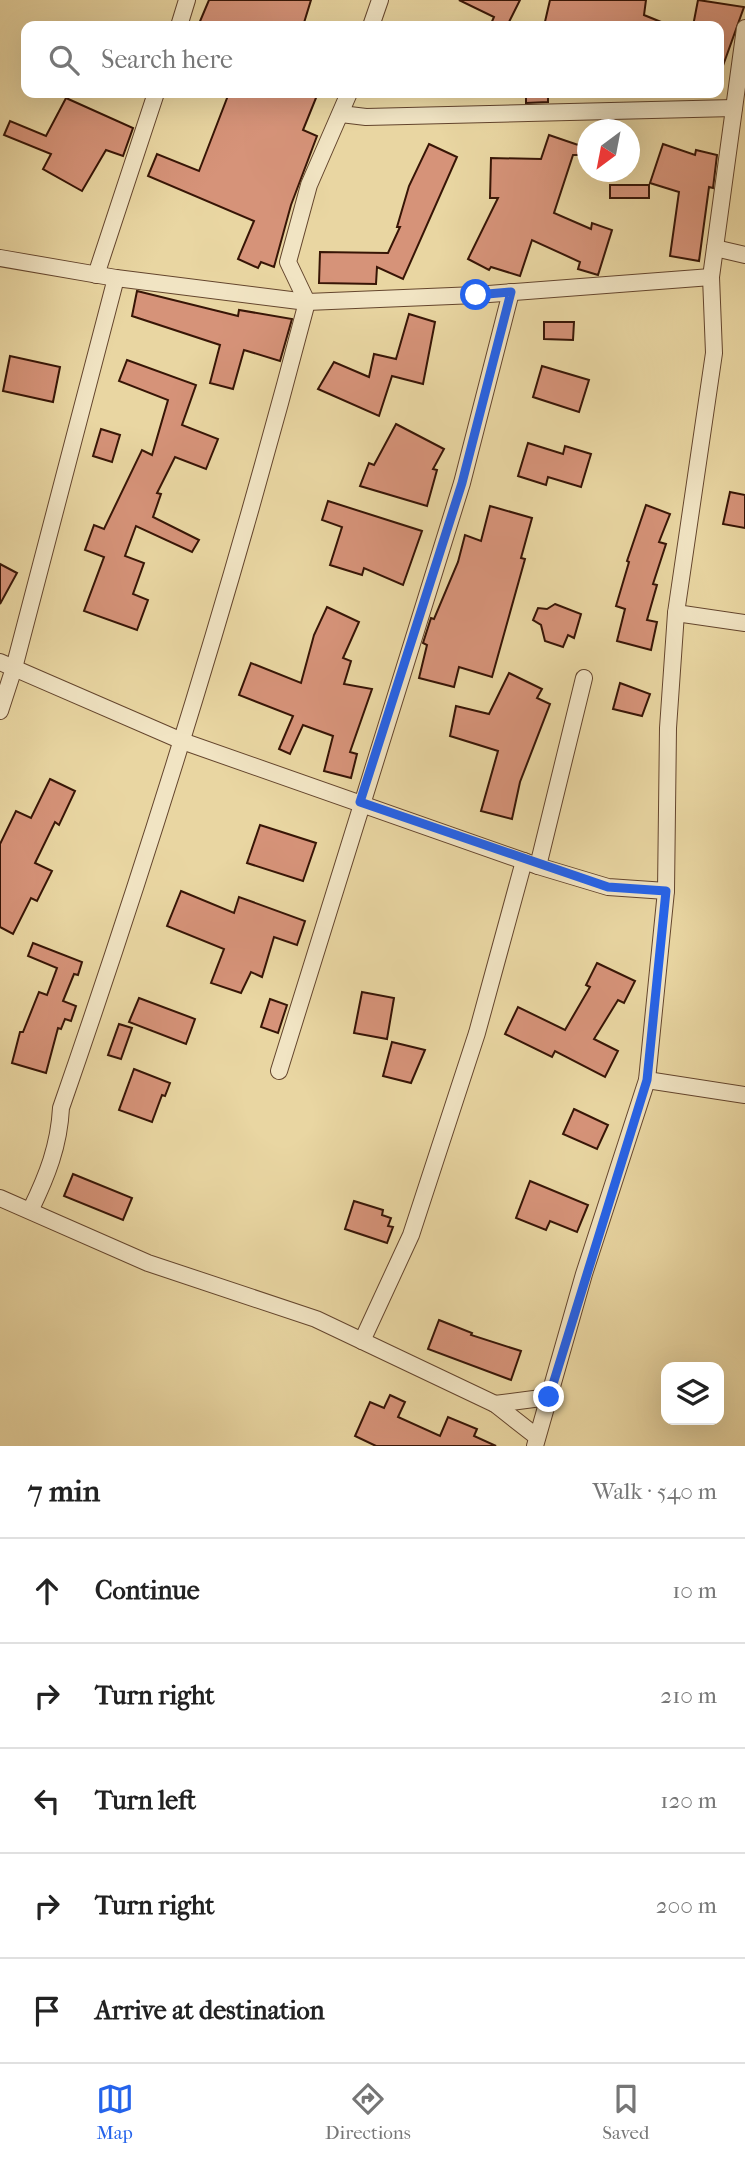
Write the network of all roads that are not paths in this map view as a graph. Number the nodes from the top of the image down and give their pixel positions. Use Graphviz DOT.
graph roads {
  1 [pos="187,0"];
  2 [pos="380,0"];
  3 [pos="180,21"];
  4 [pos="373,21"];
  5 [pos="745,28"];
  6 [pos="154,98"];
  7 [pos="347,98"];
  8 [pos="734,108"];
  9 [pos="341,114"];
  10 [pos="715,248"];
  11 [pos="745,255"];
  12 [pos="0,258"];
  13 [pos="96,275"];
  14 [pos="711,277"];
  15 [pos="116,278"];
  16 [pos="511,292"];
  17 [pos="307,302"];
  18 [pos="676,613"];
  19 [pos="745,623"];
  20 [pos="7,665"];
  21 [pos="584,678"];
  22 [pos="0,711"];
  23 [pos="182,741"];
  24 [pos="360,802"];
  25 [pos="531,863"];
  26 [pos="666,891"];
  27 [pos="279,1071"];
  28 [pos="647,1080"];
  29 [pos="745,1095"];
  30 [pos="0,1198"];
  31 [pos="31,1209"];
  32 [pos="362,1341"];
  33 [pos="549,1397"];
  34 [pos="495,1404"];
  35 [pos="536,1441"];
  1 -- 3 [label="street"];
  2 -- 4 [label="street"];
  5 -- 8 [label="street"];
  6 -- 13 [label="street"];
  7 -- 9 [label="street"];
  8 -- 9 [label="street"];
  8 -- 10 [label="street"];
  9 -- 17 [label="street"];
  10 -- 11 [label="street"];
  10 -- 14 [label="street"];
  12 -- 13 [label="street"];
  13 -- 15 [label="street"];
  14 -- 16 [label="street"];
  14 -- 18 [label="street"];
  15 -- 17 [label="street"];
  15 -- 20 [label="street"];
  16 -- 17 [label="street"];
  16 -- 24 [label="street"];
  17 -- 23 [label="street"];
  18 -- 19 [label="street"];
  18 -- 26 [label="street"];
  20 -- 22 [label="street"];
  20 -- 23 [label="street"];
  21 -- 25 [label="street"];
  23 -- 24 [label="street"];
  23 -- 31 [label="street"];
  24 -- 25 [label="street"];
  24 -- 27 [label="street"];
  25 -- 26 [label="street"];
  25 -- 32 [label="street"];
  26 -- 28 [label="street"];
  28 -- 29 [label="street"];
  28 -- 33 [label="street"];
  30 -- 31 [label="street"];
  31 -- 32 [label="street"];
  32 -- 34 [label="street"];
  33 -- 34 [label="street"];
  33 -- 35 [label="street"];
  34 -- 35 [label="street"];
}
